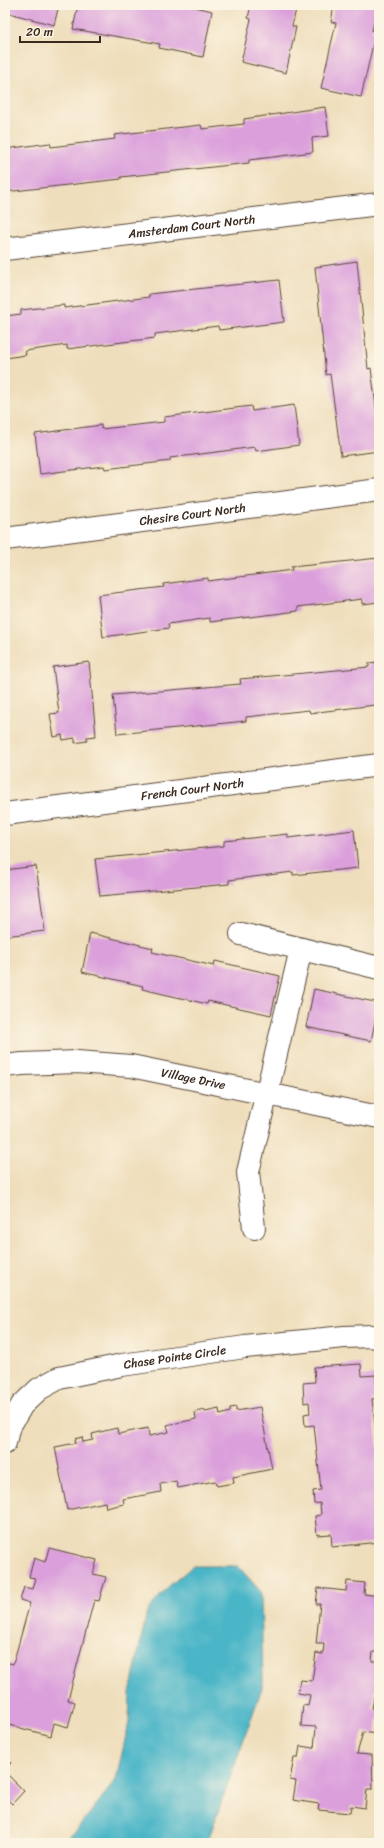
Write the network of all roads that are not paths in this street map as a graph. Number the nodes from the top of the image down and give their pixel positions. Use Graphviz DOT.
graph roads {
  1 [pos="379,204"];
  2 [pos="5,249"];
  3 [pos="379,490"];
  4 [pos="5,539"];
  5 [pos="379,765"];
  6 [pos="5,814"];
  7 [pos="241,934"];
  8 [pos="301,949"];
  9 [pos="379,968"];
  10 [pos="5,1066"];
  11 [pos="266,1095"];
  12 [pos="379,1117"];
  13 [pos="254,1228"];
  14 [pos="379,1338"];
  15 [pos="5,1443"];
  1 -- 2 [label="street, Amsterdam Court North"];
  3 -- 4 [label="street, Chesire Court North"];
  5 -- 6 [label="street, French Court North"];
  7 -- 8 [label="street"];
  8 -- 9 [label="street"];
  8 -- 11 [label="street"];
  10 -- 11 [label="street, Village Drive"];
  11 -- 12 [label="street, Village Drive"];
  11 -- 13 [label="street"];
  14 -- 15 [label="street, Chase Pointe Circle"];
}
